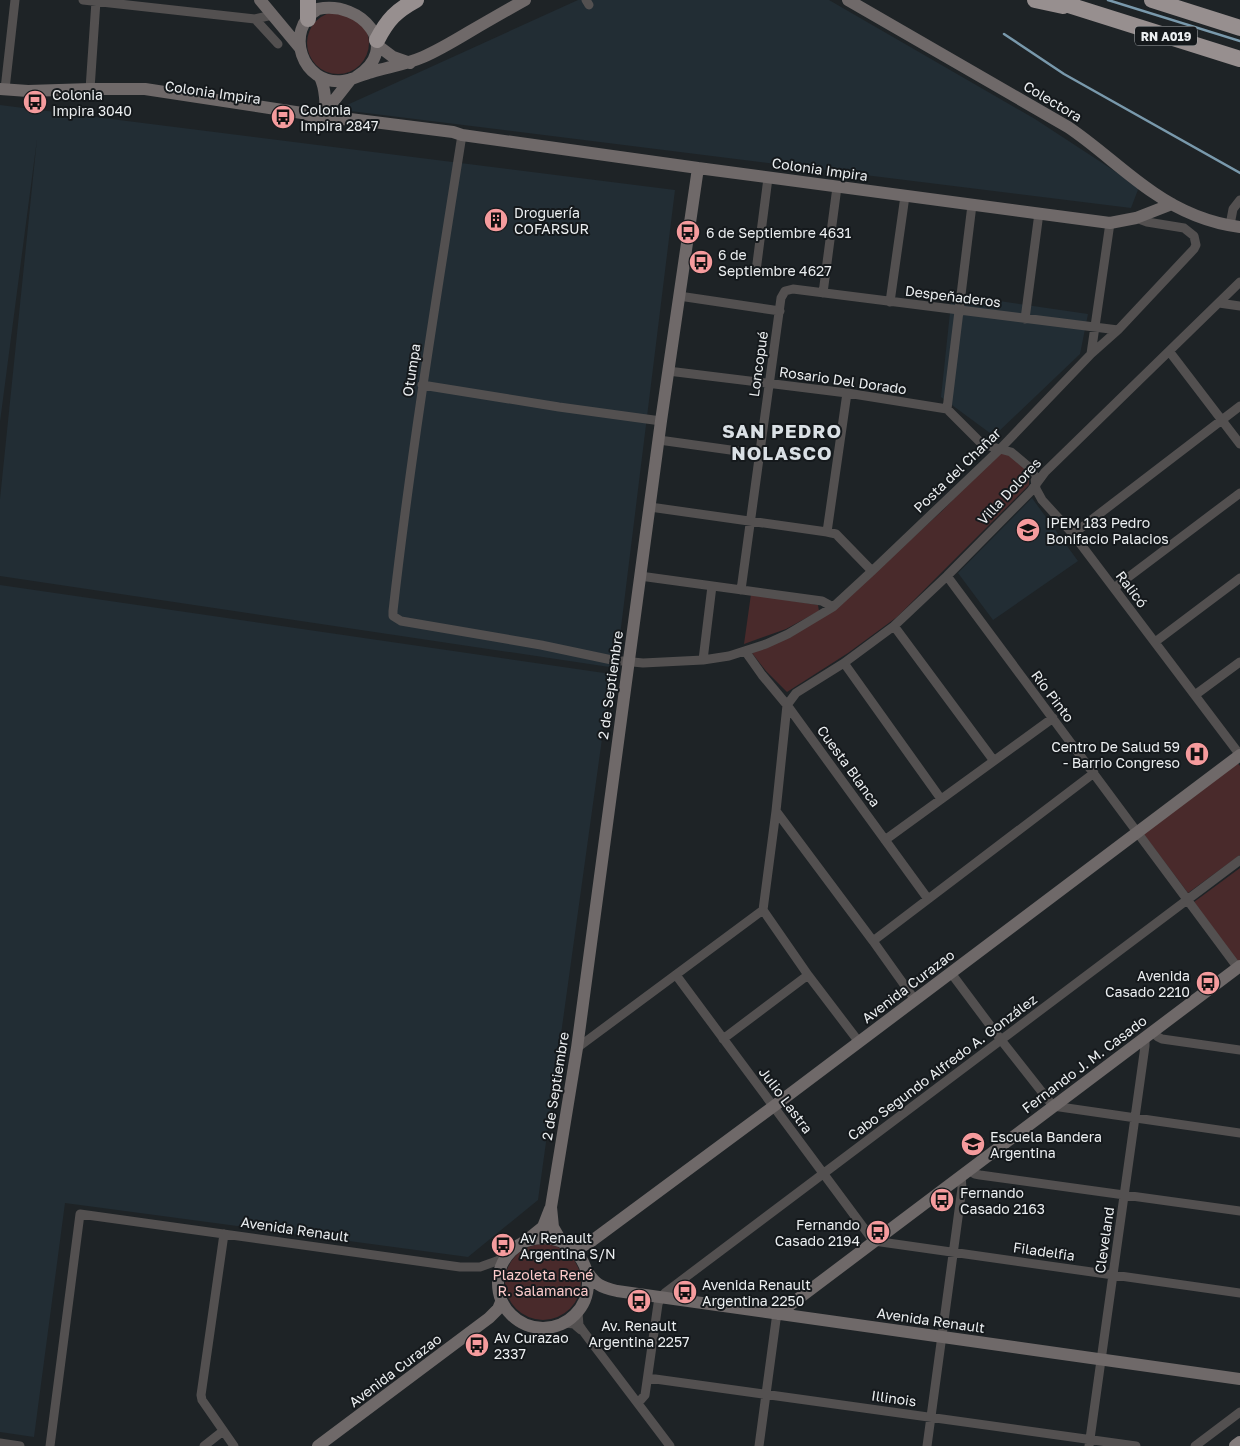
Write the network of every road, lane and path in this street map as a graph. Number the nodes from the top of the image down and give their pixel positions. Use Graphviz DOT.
graph roads {
  1 [pos="14,0"];
  2 [pos="83,0"];
  3 [pos="260,0"];
  4 [pos="308,0"];
  5 [pos="416,0"];
  6 [pos="525,0"];
  7 [pos="848,0"];
  8 [pos="1035,0"];
  9 [pos="1052,0"];
  10 [pos="1152,0"];
  11 [pos="96,1"];
  12 [pos="331,2"];
  13 [pos="1092,13"];
  14 [pos="272,15"];
  15 [pos="255,19"];
  16 [pos="308,19"];
  17 [pos="1240,28"];
  18 [pos="378,42"];
  19 [pos="278,44"];
  20 [pos="300,48"];
  21 [pos="1240,59"];
  22 [pos="410,63"];
  23 [pos="320,77"];
  24 [pos="354,78"];
  25 [pos="2,89"];
  26 [pos="90,89"];
  27 [pos="322,116"];
  28 [pos="462,135"];
  29 [pos="698,168"];
  30 [pos="768,178"];
  31 [pos="837,187"];
  32 [pos="905,196"];
  33 [pos="1240,200"];
  34 [pos="972,204"];
  35 [pos="1172,204"];
  36 [pos="1039,214"];
  37 [pos="1136,218"];
  38 [pos="1110,223"];
  39 [pos="1235,226"];
  40 [pos="756,271"];
  41 [pos="1240,282"];
  42 [pos="785,291"];
  43 [pos="823,293"];
  44 [pos="679,296"];
  45 [pos="890,302"];
  46 [pos="1219,303"];
  47 [pos="1240,306"];
  48 [pos="780,311"];
  49 [pos="958,311"];
  50 [pos="1025,319"];
  51 [pos="1096,328"];
  52 [pos="1118,330"];
  53 [pos="1169,351"];
  54 [pos="1091,354"];
  55 [pos="668,371"];
  56 [pos="770,383"];
  57 [pos="422,385"];
  58 [pos="847,393"];
  59 [pos="1240,406"];
  60 [pos="947,409"];
  61 [pos="1222,420"];
  62 [pos="662,421"];
  63 [pos="659,440"];
  64 [pos="1240,444"];
  65 [pos="1000,449"];
  66 [pos="759,454"];
  67 [pos="1036,484"];
  68 [pos="1240,493"];
  69 [pos="650,507"];
  70 [pos="750,521"];
  71 [pos="828,532"];
  72 [pos="1073,534"];
  73 [pos="872,571"];
  74 [pos="640,576"];
  75 [pos="947,576"];
  76 [pos="1240,578"];
  77 [pos="712,586"];
  78 [pos="1114,588"];
  79 [pos="741,590"];
  80 [pos="833,607"];
  81 [pos="393,611"];
  82 [pos="894,626"];
  83 [pos="1155,642"];
  84 [pos="745,651"];
  85 [pos="704,660"];
  86 [pos="628,662"];
  87 [pos="1240,662"];
  88 [pos="844,663"];
  89 [pos="1195,695"];
  90 [pos="787,705"];
  91 [pos="1053,718"];
  92 [pos="1240,755"];
  93 [pos="994,761"];
  94 [pos="1094,774"];
  95 [pos="941,799"];
  96 [pos="776,812"];
  97 [pos="1138,832"];
  98 [pos="885,840"];
  99 [pos="1240,860"];
  100 [pos="928,899"];
  101 [pos="1187,900"];
  102 [pos="763,910"];
  103 [pos="873,941"];
  104 [pos="1239,967"];
  105 [pos="951,973"];
  106 [pos="676,975"];
  107 [pos="808,975"];
  108 [pos="915,1000"];
  109 [pos="1148,1035"];
  110 [pos="723,1039"];
  111 [pos="1001,1040"];
  112 [pos="859,1042"];
  113 [pos="577,1048"];
  114 [pos="1240,1050"];
  115 [pos="774,1106"];
  116 [pos="1053,1106"];
  117 [pos="1135,1118"];
  118 [pos="1240,1133"];
  119 [pos="964,1173"];
  120 [pos="823,1174"];
  121 [pos="1124,1195"];
  122 [pos="551,1206"];
  123 [pos="1240,1211"];
  124 [pos="224,1234"];
  125 [pos="593,1240"];
  126 [pos="874,1241"];
  127 [pos="525,1242"];
  128 [pos="566,1244"];
  129 [pos="954,1252"];
  130 [pos="505,1258"];
  131 [pos="584,1265"];
  132 [pos="1113,1275"];
  133 [pos="617,1291"];
  134 [pos="1240,1293"];
  135 [pos="661,1297"];
  136 [pos="586,1298"];
  137 [pos="501,1302"];
  138 [pos="578,1313"];
  139 [pos="510,1314"];
  140 [pos="778,1314"];
  141 [pos="489,1318"];
  142 [pos="565,1323"];
  143 [pos="584,1332"];
  144 [pos="942,1337"];
  145 [pos="1101,1359"];
  146 [pos="648,1378"];
  147 [pos="1240,1379"];
  148 [pos="766,1394"];
  149 [pos="638,1403"];
  150 [pos="1240,1412"];
  151 [pos="931,1417"];
  152 [pos="223,1431"];
  153 [pos="1090,1442"];
  154 [pos="0,1443"];
  155 [pos="1240,1443"];
  156 [pos="20,1446"];
  157 [pos="50,1446"];
  158 [pos="204,1446"];
  159 [pos="234,1446"];
  160 [pos="318,1446"];
  161 [pos="670,1446"];
  162 [pos="759,1446"];
  163 [pos="927,1446"];
  164 [pos="1136,1446"];
  165 [pos="1195,1446"];
  166 [pos="1236,1446"];
  1 -- 25 [label="street"];
  2 -- 11 [label="street"];
  3 -- 14 [label="street"];
  4 -- 16 [label="highway"];
  5 -- 18 [label="highway"];
  6 -- 22 [label="street"];
  7 -- 35 [label="street, Colectora"];
  8 -- 13 [label="highway"];
  9 -- 13 [label="highway, RN A019"];
  10 -- 17 [label="highway, RN A019"];
  11 -- 15 [label="street"];
  11 -- 26 [label="street"];
  12 -- 16 [label="street"];
  12 -- 18 [label="street"];
  13 -- 21 [label="highway, RN A019"];
  14 -- 15 [label="street"];
  14 -- 20 [label="street"];
  15 -- 19 [label="street"];
  16 -- 20 [label="street"];
  18 -- 22 [label="street"];
  18 -- 24 [label="street"];
  20 -- 23 [label="street"];
  22 -- 24 [label="street"];
  23 -- 24 [label="street"];
  23 -- 27 [label="street"];
  24 -- 27 [label="street"];
  25 -- 26 [label="street, Colonia Impira"];
  26 -- 27 [label="street, Colonia Impira"];
  27 -- 28 [label="street, Colonia Impira"];
  28 -- 29 [label="street, Colonia Impira"];
  28 -- 57 [label="street, Otumpa"];
  29 -- 30 [label="street, Colonia Impira"];
  29 -- 44 [label="street, 2 de Septiembre"];
  30 -- 31 [label="street, Colonia Impira"];
  30 -- 40 [label="street"];
  31 -- 32 [label="street, Colonia Impira"];
  31 -- 43 [label="street"];
  32 -- 34 [label="street, Colonia Impira"];
  32 -- 45 [label="street"];
  33 -- 39 [label="street"];
  34 -- 36 [label="street, Colonia Impira"];
  34 -- 49 [label="street"];
  35 -- 37 [label="street, Colonia Impira"];
  35 -- 39 [label="street, Colectora"];
  36 -- 38 [label="street, Colonia Impira"];
  36 -- 50 [label="street"];
  37 -- 38 [label="street, Colonia Impira"];
  37 -- 52 [label="street, Posta del Chañar"];
  38 -- 51 [label="street"];
  41 -- 46 [label="street, Villa Dolores"];
  42 -- 43 [label="street, Despeñaderos"];
  42 -- 48 [label="street, Loncopué"];
  43 -- 45 [label="street, Despeñaderos"];
  44 -- 48 [label="street"];
  44 -- 55 [label="street, 2 de Septiembre"];
  45 -- 49 [label="street, Despeñaderos"];
  46 -- 47 [label="street"];
  46 -- 53 [label="street, Villa Dolores"];
  48 -- 56 [label="street, Loncopué"];
  49 -- 50 [label="street, Despeñaderos"];
  49 -- 60 [label="street"];
  50 -- 51 [label="street, Despeñaderos"];
  51 -- 52 [label="street, Despeñaderos"];
  51 -- 54 [label="street"];
  52 -- 54 [label="street, Posta del Chañar"];
  53 -- 61 [label="street"];
  53 -- 67 [label="street, Villa Dolores"];
  54 -- 65 [label="street, Posta del Chañar"];
  55 -- 56 [label="street, Rosario Del Dorado"];
  55 -- 62 [label="street, 2 de Septiembre"];
  56 -- 58 [label="street, Rosario Del Dorado"];
  56 -- 66 [label="street, Loncopué"];
  57 -- 62 [label="street"];
  57 -- 81 [label="street, Otumpa"];
  58 -- 60 [label="street, Rosario Del Dorado"];
  58 -- 71 [label="street"];
  59 -- 61 [label="street"];
  60 -- 65 [label="street"];
  61 -- 64 [label="street"];
  61 -- 72 [label="street"];
  62 -- 63 [label="street, 2 de Septiembre"];
  63 -- 66 [label="street"];
  63 -- 69 [label="street, 2 de Septiembre"];
  65 -- 67 [label="street, Ralicó"];
  65 -- 73 [label="street, Posta del Chañar"];
  66 -- 70 [label="street, Loncopué"];
  67 -- 72 [label="street, Ralicó"];
  67 -- 75 [label="street, Villa Dolores"];
  68 -- 78 [label="street"];
  69 -- 70 [label="street"];
  69 -- 74 [label="street, 2 de Septiembre"];
  70 -- 71 [label="street"];
  70 -- 79 [label="street, Loncopué"];
  71 -- 73 [label="street"];
  72 -- 78 [label="street, Ralicó"];
  73 -- 80 [label="street, Posta del Chañar"];
  74 -- 77 [label="street"];
  74 -- 86 [label="street, 2 de Septiembre"];
  75 -- 82 [label="street, Villa Dolores"];
  75 -- 91 [label="street, Río Pinto"];
  76 -- 83 [label="street"];
  77 -- 79 [label="street"];
  77 -- 85 [label="street"];
  78 -- 83 [label="street, Ralicó"];
  79 -- 80 [label="street"];
  80 -- 84 [label="street, Posta del Chañar"];
  81 -- 86 [label="street, Posta del Chañar"];
  82 -- 88 [label="street, Villa Dolores"];
  82 -- 93 [label="street"];
  83 -- 89 [label="street, Ralicó"];
  84 -- 85 [label="street, Posta del Chañar"];
  84 -- 90 [label="street, Cuesta Blanca"];
  85 -- 86 [label="street, Posta del Chañar"];
  86 -- 113 [label="street, 2 de Septiembre"];
  87 -- 89 [label="street"];
  88 -- 90 [label="street, Villa Dolores"];
  88 -- 95 [label="street"];
  89 -- 92 [label="street, Ralicó"];
  90 -- 96 [label="street"];
  90 -- 98 [label="street, Cuesta Blanca"];
  91 -- 93 [label="street"];
  91 -- 94 [label="street, Río Pinto"];
  92 -- 97 [label="street, Avenida Curazao"];
  93 -- 95 [label="street"];
  94 -- 97 [label="street, Río Pinto"];
  94 -- 100 [label="street"];
  95 -- 98 [label="street"];
  96 -- 102 [label="street"];
  96 -- 103 [label="street"];
  97 -- 101 [label="street, Río Pinto"];
  97 -- 105 [label="street, Avenida Curazao"];
  98 -- 100 [label="street, Cuesta Blanca"];
  99 -- 101 [label="street, Cabo Segundo Alfredo A. González"];
  100 -- 103 [label="street"];
  101 -- 104 [label="street, Río Pinto"];
  101 -- 111 [label="street, Cabo Segundo Alfredo A. González"];
  102 -- 106 [label="street"];
  102 -- 107 [label="street"];
  103 -- 108 [label="street"];
  104 -- 109 [label="street, Fernando J. M. Casado"];
  105 -- 108 [label="street, Avenida Curazao"];
  105 -- 111 [label="street"];
  106 -- 110 [label="street, Julio Lastra"];
  106 -- 113 [label="street"];
  107 -- 110 [label="street"];
  107 -- 112 [label="street"];
  108 -- 112 [label="street, Avenida Curazao"];
  109 -- 114 [label="street"];
  109 -- 116 [label="street, Fernando J. M. Casado"];
  109 -- 117 [label="street, Cleveland"];
  110 -- 115 [label="street, Julio Lastra"];
  111 -- 116 [label="street"];
  111 -- 120 [label="street, Cabo Segundo Alfredo A. González"];
  112 -- 115 [label="street, Avenida Curazao"];
  113 -- 122 [label="street, 2 de Septiembre"];
  115 -- 120 [label="street, Julio Lastra"];
  115 -- 125 [label="street, Avenida Curazao"];
  116 -- 117 [label="street"];
  116 -- 119 [label="street, Fernando J. M. Casado"];
  117 -- 118 [label="street"];
  117 -- 121 [label="street, Cleveland"];
  119 -- 121 [label="street"];
  119 -- 126 [label="street, Fernando J. M. Casado"];
  119 -- 129 [label="street"];
  120 -- 126 [label="street, Julio Lastra"];
  120 -- 135 [label="street, Cabo Segundo Alfredo A. González"];
  121 -- 123 [label="street"];
  121 -- 132 [label="street, Cleveland"];
  122 -- 127 [label="street, 2 de Septiembre"];
  122 -- 128 [label="street, 2 de Septiembre"];
  124 -- 130 [label="street, Avenida Renault"];
  124 -- 152 [label="street"];
  124 -- 157 [label="street, Avenida Renault"];
  125 -- 128 [label="street, Avenida Curazao"];
  125 -- 131 [label="street, Avenida Curazao"];
  126 -- 129 [label="street, Filadelfia"];
  126 -- 140 [label="street, Fernando J. M. Casado"];
  127 -- 128 [label="street"];
  127 -- 130 [label="street"];
  128 -- 131 [label="street"];
  129 -- 132 [label="street, Filadelfia"];
  129 -- 144 [label="street"];
  130 -- 137 [label="street"];
  131 -- 133 [label="street, Avenida Renault"];
  131 -- 136 [label="street"];
  132 -- 134 [label="street, Filadelfia"];
  132 -- 145 [label="street, Cleveland"];
  133 -- 135 [label="street, Avenida Renault"];
  133 -- 136 [label="street, Avenida Renault"];
  135 -- 140 [label="street, Avenida Renault"];
  135 -- 146 [label="street"];
  136 -- 138 [label="street"];
  137 -- 139 [label="street"];
  137 -- 141 [label="street, Avenida Curazao"];
  138 -- 142 [label="street"];
  138 -- 143 [label="street"];
  139 -- 141 [label="street, Avenida Curazao"];
  139 -- 142 [label="street"];
  140 -- 144 [label="street, Avenida Renault"];
  140 -- 148 [label="street"];
  141 -- 160 [label="street, Avenida Curazao"];
  142 -- 143 [label="street"];
  143 -- 149 [label="street"];
  144 -- 145 [label="street, Avenida Renault"];
  144 -- 151 [label="street"];
  145 -- 147 [label="street, Avenida Renault"];
  145 -- 153 [label="street, Cleveland"];
  146 -- 148 [label="street, Illinois"];
  146 -- 149 [label="street"];
  148 -- 151 [label="street, Illinois"];
  148 -- 162 [label="street"];
  149 -- 161 [label="street"];
  150 -- 165 [label="street"];
  151 -- 153 [label="street, Illinois"];
  151 -- 163 [label="street"];
  152 -- 158 [label="street"];
  152 -- 159 [label="street"];
  153 -- 164 [label="street, Illinois"];
  154 -- 156 [label="street"];
  155 -- 166 [label="main road"];
}
